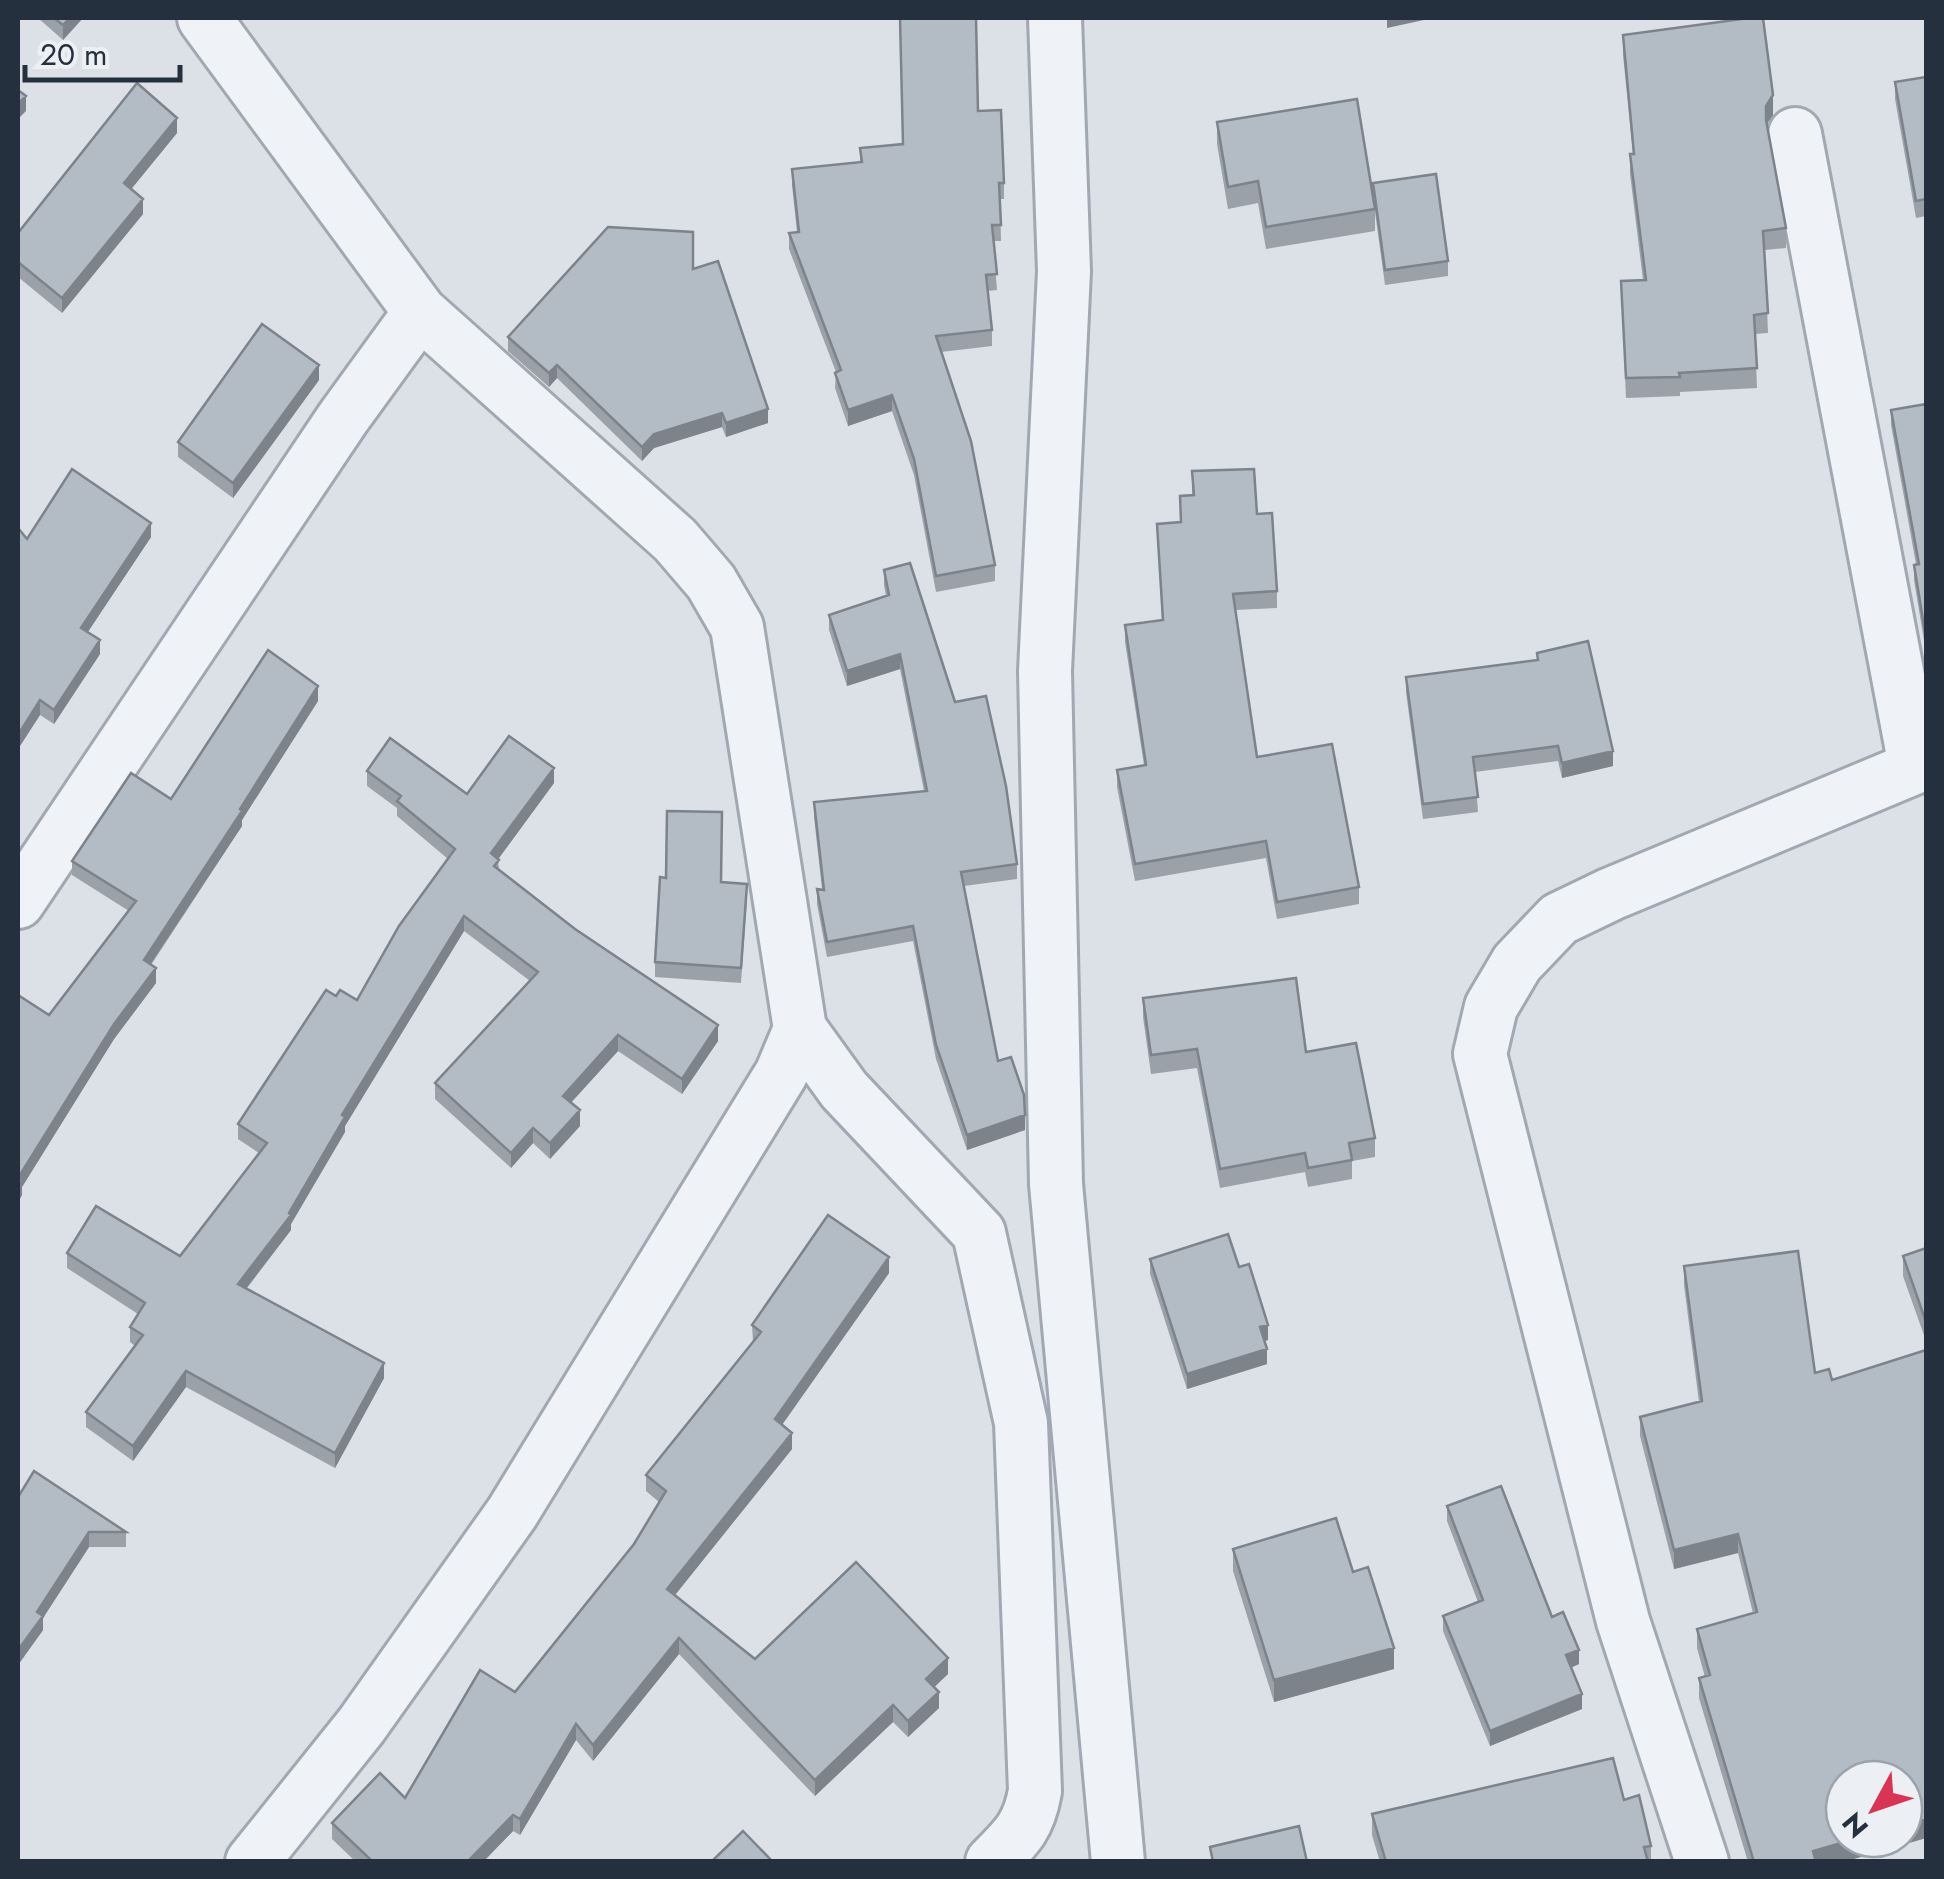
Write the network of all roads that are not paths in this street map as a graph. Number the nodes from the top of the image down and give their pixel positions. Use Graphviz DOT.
graph roads {
  1 [pos="204,18"];
  2 [pos="1055,18"];
  3 [pos="1795,134"];
  4 [pos="420,312"];
  5 [pos="1921,764"];
  6 [pos="18,902"];
  7 [pos="800,1028"];
  8 [pos="252,1862"];
  9 [pos="992,1862"];
  10 [pos="1118,1862"];
  11 [pos="1702,1862"];
  1 -- 4 [label="street"];
  2 -- 10 [label="street"];
  3 -- 5 [label="street"];
  4 -- 6 [label="street"];
  4 -- 7 [label="street"];
  5 -- 11 [label="street"];
  7 -- 8 [label="street"];
  7 -- 9 [label="street"];
}
